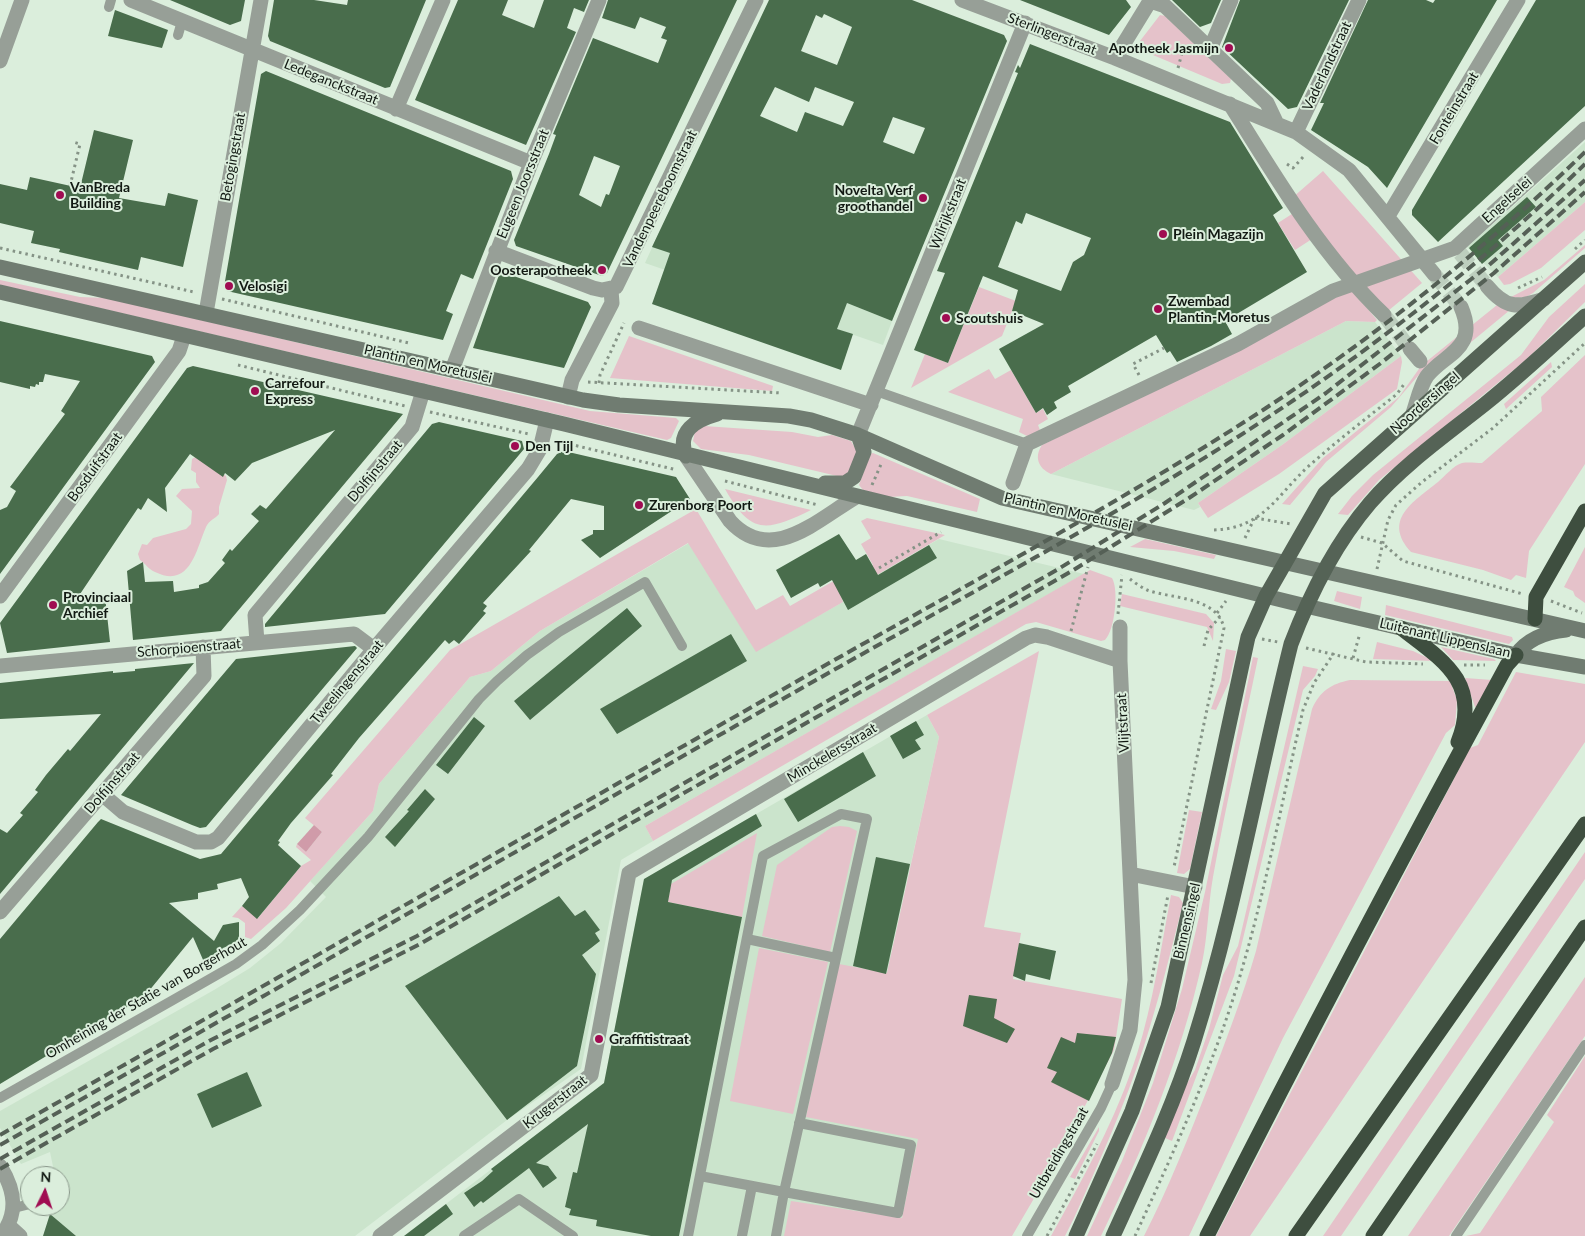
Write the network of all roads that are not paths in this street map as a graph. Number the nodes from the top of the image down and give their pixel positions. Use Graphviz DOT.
graph roads {
  1 [pos="22,0"];
  2 [pos="131,0"];
  3 [pos="260,0"];
  4 [pos="443,0"];
  5 [pos="598,0"];
  6 [pos="756,0"];
  7 [pos="962,0"];
  8 [pos="1150,0"];
  9 [pos="1231,0"];
  10 [pos="1359,0"];
  11 [pos="1518,0"];
  12 [pos="1025,23"];
  13 [pos="1210,48"];
  14 [pos="252,50"];
  15 [pos="1115,58"];
  16 [pos="0,60"];
  17 [pos="1230,104"];
  18 [pos="396,109"];
  19 [pos="1276,122"];
  20 [pos="1585,129"];
  21 [pos="1296,132"];
  22 [pos="531,163"];
  23 [pos="1388,216"];
  24 [pos="496,251"];
  25 [pos="1422,259"];
  26 [pos="1585,262"];
  27 [pos="0,268"];
  28 [pos="1434,274"];
  29 [pos="1353,285"];
  30 [pos="1487,286"];
  31 [pos="611,290"];
  32 [pos="0,292"];
  33 [pos="1546,298"];
  34 [pos="1461,307"];
  35 [pos="206,314"];
  36 [pos="1384,315"];
  37 [pos="1585,316"];
  38 [pos="639,328"];
  39 [pos="184,336"];
  40 [pos="1410,349"];
  41 [pos="1420,361"];
  42 [pos="452,370"];
  43 [pos="423,391"];
  44 [pos="568,397"];
  45 [pos="873,398"];
  46 [pos="728,412"];
  47 [pos="1413,412"];
  48 [pos="547,420"];
  49 [pos="858,435"];
  50 [pos="1027,444"];
  51 [pos="686,456"];
  52 [pos="1013,482"];
  53 [pos="804,483"];
  54 [pos="860,498"];
  55 [pos="1585,510"];
  56 [pos="1286,562"];
  57 [pos="1324,571"];
  58 [pos="0,596"];
  59 [pos="1266,596"];
  60 [pos="1306,606"];
  61 [pos="1535,619"];
  62 [pos="1120,627"];
  63 [pos="1400,628"];
  64 [pos="1580,630"];
  65 [pos="1536,637"];
  66 [pos="257,642"];
  67 [pos="682,646"];
  68 [pos="203,647"];
  69 [pos="374,650"];
  70 [pos="1516,655"];
  71 [pos="1120,661"];
  72 [pos="1561,664"];
  73 [pos="0,666"];
  74 [pos="1581,667"];
  75 [pos="1439,789"];
  76 [pos="102,794"];
  77 [pos="1585,824"];
  78 [pos="630,873"];
  79 [pos="1130,874"];
  80 [pos="1195,887"];
  81 [pos="0,912"];
  82 [pos="1585,927"];
  83 [pos="746,939"];
  84 [pos="836,958"];
  85 [pos="1585,1045"];
  86 [pos="1112,1084"];
  87 [pos="0,1098"];
  88 [pos="800,1123"];
  89 [pos="0,1166"];
  90 [pos="700,1176"];
  91 [pos="752,1186"];
  92 [pos="784,1192"];
  93 [pos="20,1206"];
  94 [pos="14,1208"];
  95 [pos="4,1231"];
  96 [pos="476,1233"];
  97 [pos="20,1236"];
  98 [pos="380,1236"];
  99 [pos="464,1236"];
  100 [pos="573,1236"];
  101 [pos="688,1236"];
  102 [pos="742,1236"];
  103 [pos="776,1236"];
  104 [pos="1027,1236"];
  105 [pos="1076,1236"];
  106 [pos="1113,1236"];
  107 [pos="1207,1236"];
  108 [pos="1296,1236"];
  109 [pos="1372,1236"];
  110 [pos="1456,1236"];
  1 -- 16 [label="street"];
  2 -- 14 [label="street, Ledeganckstraat"];
  3 -- 14 [label="street, Betogingstraat"];
  4 -- 18 [label="street"];
  5 -- 22 [label="street, Eugeen Joorsstraat"];
  6 -- 31 [label="street, Vandenpeereboomstraat"];
  7 -- 12 [label="street, Sterlingerstraat"];
  8 -- 13 [label="street"];
  8 -- 15 [label="street"];
  9 -- 13 [label="street"];
  10 -- 21 [label="street, Vaderlandstraat"];
  11 -- 23 [label="street, Fonteinstraat"];
  12 -- 15 [label="street, Sterlingerstraat"];
  12 -- 45 [label="street, Wilrijkstraat"];
  13 -- 19 [label="street"];
  14 -- 18 [label="street, Ledeganckstraat"];
  14 -- 35 [label="street, Betogingstraat"];
  15 -- 17 [label="street, Sterlingerstraat"];
  17 -- 19 [label="street, Sterlingerstraat"];
  17 -- 29 [label="street"];
  18 -- 22 [label="street, Ledeganckstraat"];
  19 -- 21 [label="street, Sterlingerstraat"];
  20 -- 25 [label="street, Engelselei"];
  21 -- 23 [label="street, Sterlingerstraat"];
  22 -- 24 [label="street, Eugeen Joorsstraat"];
  23 -- 25 [label="street, Sterlingerstraat"];
  24 -- 31 [label="street"];
  24 -- 42 [label="street, Eugeen Joorsstraat"];
  25 -- 28 [label="street, Sterlingerstraat"];
  25 -- 29 [label="street, Engelselei"];
  26 -- 33 [label="main road, Noordersingel"];
  27 -- 35 [label="main road, Plantin en Moretuslei"];
  29 -- 36 [label="street"];
  29 -- 50 [label="street, Engelselei"];
  30 -- 33 [label="street"];
  31 -- 44 [label="street, Vandenpeereboomstraat"];
  32 -- 39 [label="main road, Plantin en Moretuslei"];
  33 -- 47 [label="main road, Noordersingel"];
  34 -- 47 [label="street"];
  35 -- 42 [label="main road, Plantin en Moretuslei"];
  37 -- 57 [label="main road"];
  38 -- 45 [label="street"];
  39 -- 43 [label="main road, Plantin en Moretuslei"];
  39 -- 58 [label="street, Bosduifstraat"];
  40 -- 41 [label="street"];
  42 -- 44 [label="main road, Plantin en Moretuslei"];
  43 -- 48 [label="main road, Plantin en Moretuslei"];
  43 -- 66 [label="street, Dolfijnstraat"];
  44 -- 46 [label="main road, Plantin en Moretuslei"];
  45 -- 49 [label="street"];
  45 -- 50 [label="lane"];
  46 -- 49 [label="main road, Plantin en Moretuslei"];
  46 -- 51 [label="main road"];
  47 -- 56 [label="main road, Noordersingel"];
  48 -- 51 [label="main road, Plantin en Moretuslei"];
  48 -- 69 [label="street, Tweelingenstraat"];
  49 -- 53 [label="main road"];
  49 -- 56 [label="main road, Plantin en Moretuslei"];
  50 -- 52 [label="street"];
  51 -- 53 [label="main road, Plantin en Moretuslei"];
  51 -- 54 [label="street"];
  53 -- 54 [label="main road, Plantin en Moretuslei"];
  54 -- 59 [label="main road, Plantin en Moretuslei"];
  55 -- 61 [label="highway"];
  56 -- 57 [label="main road, Plantin en Moretuslei"];
  56 -- 59 [label="main road, Noordersingel"];
  57 -- 60 [label="main road"];
  57 -- 61 [label="main road"];
  59 -- 60 [label="main road, Luitenant Lippenslaan"];
  59 -- 80 [label="main road, Binnensingel"];
  60 -- 63 [label="main road, Luitenant Lippenslaan"];
  60 -- 106 [label="main road"];
  61 -- 64 [label="main road"];
  61 -- 65 [label="main road"];
  62 -- 71 [label="street, Vlijtstraat"];
  63 -- 70 [label="main road, Luitenant Lippenslaan"];
  63 -- 75 [label="highway"];
  64 -- 65 [label="main road"];
  65 -- 70 [label="main road"];
  65 -- 72 [label="main road"];
  66 -- 68 [label="street, Schorpioenstraat"];
  66 -- 69 [label="street, Schorpioenstraat"];
  67 -- 87 [label="lane, Omheining der Statie van Borgerhout"];
  68 -- 73 [label="street, Schorpioenstraat"];
  68 -- 76 [label="street, Dolfijnstraat"];
  69 -- 76 [label="street, Tweelingenstraat"];
  70 -- 72 [label="main road, Luitenant Lippenslaan"];
  70 -- 75 [label="highway"];
  71 -- 78 [label="street, Minckelersstraat"];
  71 -- 79 [label="street, Vlijtstraat"];
  72 -- 74 [label="main road, Luitenant Lippenslaan"];
  75 -- 107 [label="highway"];
  76 -- 81 [label="street, Dolfijnstraat"];
  77 -- 108 [label="highway"];
  78 -- 98 [label="street, Krugerstraat"];
  79 -- 80 [label="street"];
  79 -- 86 [label="street, Vlijtstraat"];
  80 -- 105 [label="main road, Binnensingel"];
  82 -- 109 [label="highway"];
  83 -- 84 [label="lane"];
  83 -- 84 [label="lane"];
  83 -- 90 [label="lane"];
  84 -- 88 [label="lane"];
  85 -- 110 [label="lane"];
  86 -- 104 [label="lane, Uitbreidingstraat"];
  88 -- 92 [label="lane"];
  88 -- 92 [label="lane"];
  89 -- 94 [label="street"];
  90 -- 91 [label="lane"];
  90 -- 101 [label="lane"];
  91 -- 92 [label="lane"];
  91 -- 102 [label="lane"];
  92 -- 103 [label="lane"];
  93 -- 94 [label="lane"];
  94 -- 95 [label="street"];
  95 -- 97 [label="street"];
  96 -- 99 [label="lane"];
  96 -- 100 [label="lane"];
}
